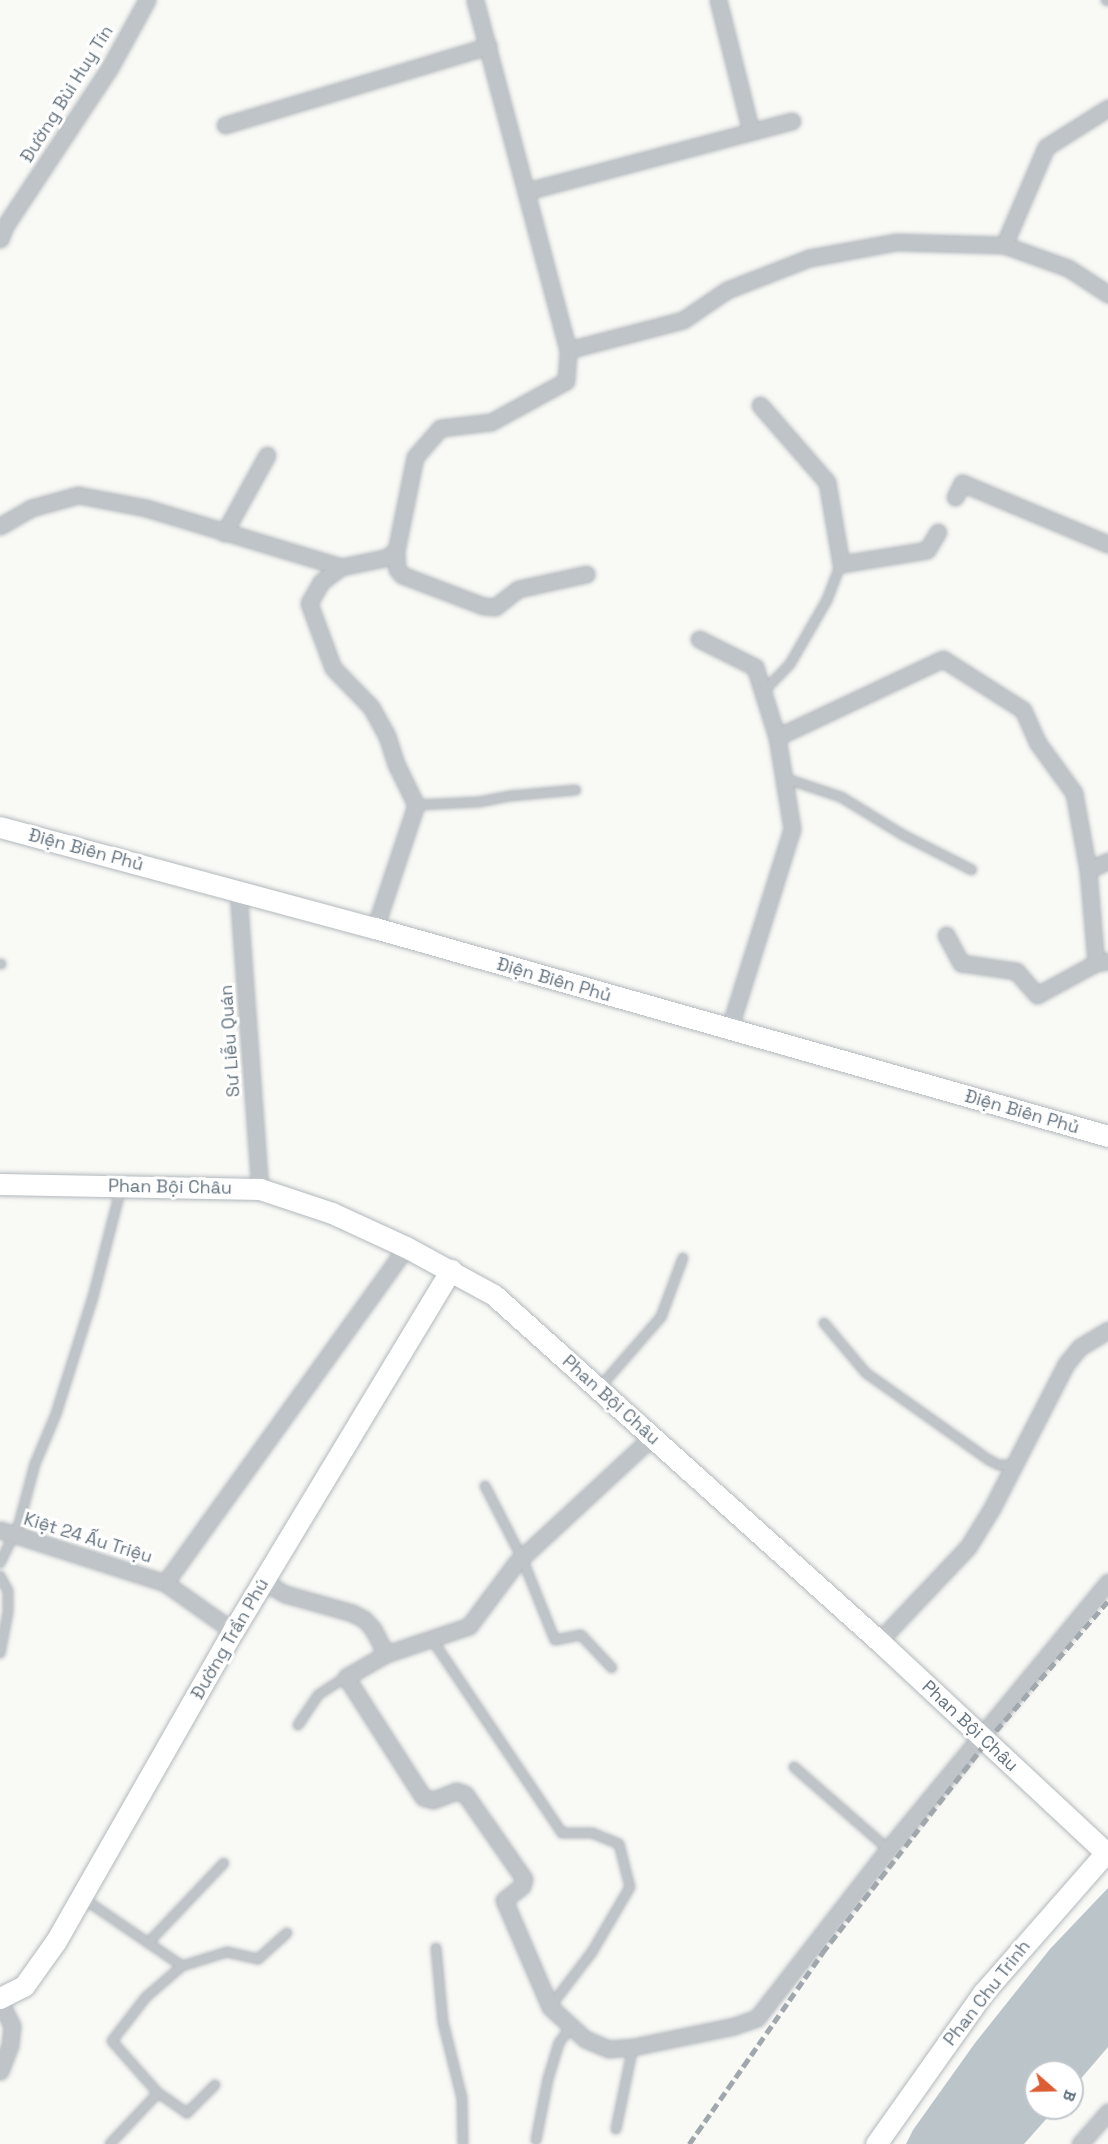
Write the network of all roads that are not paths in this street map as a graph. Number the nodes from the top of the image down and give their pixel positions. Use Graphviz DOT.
graph roads {
  1 [pos="147,0"];
  2 [pos="475,0"];
  3 [pos="718,0"];
  4 [pos="488,46"];
  5 [pos="1108,108"];
  6 [pos="792,121"];
  7 [pos="225,125"];
  8 [pos="751,131"];
  9 [pos="527,191"];
  10 [pos="0,239"];
  11 [pos="1004,245"];
  12 [pos="1108,294"];
  13 [pos="568,350"];
  14 [pos="760,405"];
  15 [pos="267,455"];
  16 [pos="955,497"];
  17 [pos="0,526"];
  18 [pos="938,532"];
  19 [pos="224,533"];
  20 [pos="1108,544"];
  21 [pos="396,551"];
  22 [pos="840,564"];
  23 [pos="341,567"];
  24 [pos="586,574"];
  25 [pos="699,639"];
  26 [pos="763,693"];
  27 [pos="777,737"];
  28 [pos="784,778"];
  29 [pos="576,790"];
  30 [pos="417,805"];
  31 [pos="0,827"];
  32 [pos="1108,861"];
  33 [pos="972,870"];
  34 [pos="1088,870"];
  35 [pos="238,891"];
  36 [pos="375,928"];
  37 [pos="946,935"];
  38 [pos="1102,962"];
  39 [pos="729,1030"];
  40 [pos="1108,1136"];
  41 [pos="0,1184"];
  42 [pos="121,1186"];
  43 [pos="260,1189"];
  44 [pos="406,1247"];
  45 [pos="683,1258"];
  46 [pos="451,1270"];
  47 [pos="824,1323"];
  48 [pos="1108,1330"];
  49 [pos="599,1388"];
  50 [pos="652,1437"];
  51 [pos="1014,1465"];
  52 [pos="485,1486"];
  53 [pos="7,1533"];
  54 [pos="522,1558"];
  55 [pos="0,1563"];
  56 [pos="0,1576"];
  57 [pos="263,1581"];
  58 [pos="1108,1582"];
  59 [pos="165,1583"];
  60 [pos="233,1631"];
  61 [pos="431,1638"];
  62 [pos="879,1641"];
  63 [pos="0,1653"];
  64 [pos="386,1654"];
  65 [pos="612,1668"];
  66 [pos="346,1677"];
  67 [pos="298,1725"];
  68 [pos="982,1737"];
  69 [pos="794,1767"];
  70 [pos="888,1849"];
  71 [pos="1107,1852"];
  72 [pos="225,1863"];
  73 [pos="81,1897"];
  74 [pos="287,1934"];
  75 [pos="148,1943"];
  76 [pos="436,1948"];
  77 [pos="182,1966"];
  78 [pos="0,2000"];
  79 [pos="550,2007"];
  80 [pos="570,2028"];
  81 [pos="633,2048"];
  82 [pos="0,2072"];
  83 [pos="215,2085"];
  84 [pos="158,2093"];
  85 [pos="1108,2112"];
  86 [pos="616,2129"];
  87 [pos="536,2140"];
  88 [pos="110,2144"];
  89 [pos="462,2144"];
  90 [pos="876,2144"];
  91 [pos="1080,2144"];
  1 -- 10 [label="street, Đường Bùi Huy Tín"];
  2 -- 4 [label="street"];
  3 -- 8 [label="street"];
  4 -- 7 [label="street"];
  4 -- 9 [label="street"];
  5 -- 11 [label="street"];
  6 -- 8 [label="street"];
  8 -- 9 [label="street"];
  9 -- 13 [label="street"];
  11 -- 12 [label="street"];
  11 -- 13 [label="street"];
  13 -- 21 [label="street"];
  14 -- 22 [label="street"];
  15 -- 19 [label="street"];
  16 -- 20 [label="street"];
  17 -- 19 [label="street"];
  18 -- 22 [label="street"];
  19 -- 23 [label="street"];
  21 -- 23 [label="street"];
  21 -- 24 [label="street"];
  22 -- 26 [label="lane"];
  23 -- 30 [label="street"];
  25 -- 26 [label="street"];
  26 -- 27 [label="street"];
  27 -- 28 [label="street"];
  27 -- 34 [label="street"];
  28 -- 33 [label="lane"];
  28 -- 39 [label="street"];
  29 -- 30 [label="lane"];
  30 -- 36 [label="street"];
  31 -- 35 [label="street, Điện Biên Phủ"];
  32 -- 34 [label="street"];
  34 -- 38 [label="street"];
  35 -- 36 [label="street, Điện Biên Phủ"];
  35 -- 43 [label="street, Sư Liễu Quán"];
  36 -- 39 [label="street, Điện Biên Phủ"];
  37 -- 38 [label="street"];
  39 -- 40 [label="street, Điện Biên Phủ"];
  41 -- 42 [label="street, Phan Bội Châu"];
  42 -- 43 [label="street, Phan Bội Châu"];
  42 -- 53 [label="lane"];
  43 -- 44 [label="street, Phan Bội Châu"];
  44 -- 46 [label="street, Phan Bội Châu"];
  44 -- 59 [label="street"];
  45 -- 49 [label="lane"];
  46 -- 49 [label="street, Phan Bội Châu"];
  46 -- 57 [label="street, Đường Trần Phú"];
  47 -- 51 [label="lane"];
  48 -- 51 [label="street"];
  49 -- 50 [label="street, Phan Bội Châu"];
  50 -- 54 [label="street"];
  50 -- 62 [label="street, Phan Bội Châu"];
  51 -- 62 [label="street"];
  52 -- 54 [label="lane"];
  53 -- 55 [label="lane"];
  53 -- 59 [label="street, Kiệt 24 Ấu Triệu"];
  54 -- 61 [label="street"];
  54 -- 65 [label="lane"];
  56 -- 63 [label="lane"];
  57 -- 60 [label="street, Đường Trần Phú"];
  57 -- 64 [label="street"];
  58 -- 68 [label="street"];
  59 -- 60 [label="street, Kiệt 24 Ấu Triệu"];
  60 -- 73 [label="street, Đường Trần Phú"];
  61 -- 64 [label="street"];
  61 -- 79 [label="lane"];
  62 -- 68 [label="street, Phan Bội Châu"];
  64 -- 66 [label="street"];
  66 -- 67 [label="lane"];
  66 -- 79 [label="street"];
  68 -- 70 [label="street"];
  68 -- 71 [label="street, Phan Bội Châu"];
  69 -- 70 [label="lane"];
  70 -- 81 [label="street"];
  71 -- 90 [label="street, Phan Chu Trinh"];
  72 -- 75 [label="lane"];
  73 -- 75 [label="lane"];
  73 -- 78 [label="street, Đường Trần Phú"];
  74 -- 77 [label="lane"];
  75 -- 77 [label="lane"];
  76 -- 89 [label="lane"];
  77 -- 84 [label="lane"];
  78 -- 82 [label="street"];
  79 -- 80 [label="street"];
  80 -- 81 [label="street"];
  80 -- 87 [label="lane"];
  81 -- 86 [label="lane"];
  83 -- 84 [label="lane"];
  84 -- 88 [label="lane"];
  85 -- 91 [label="street"];
}
